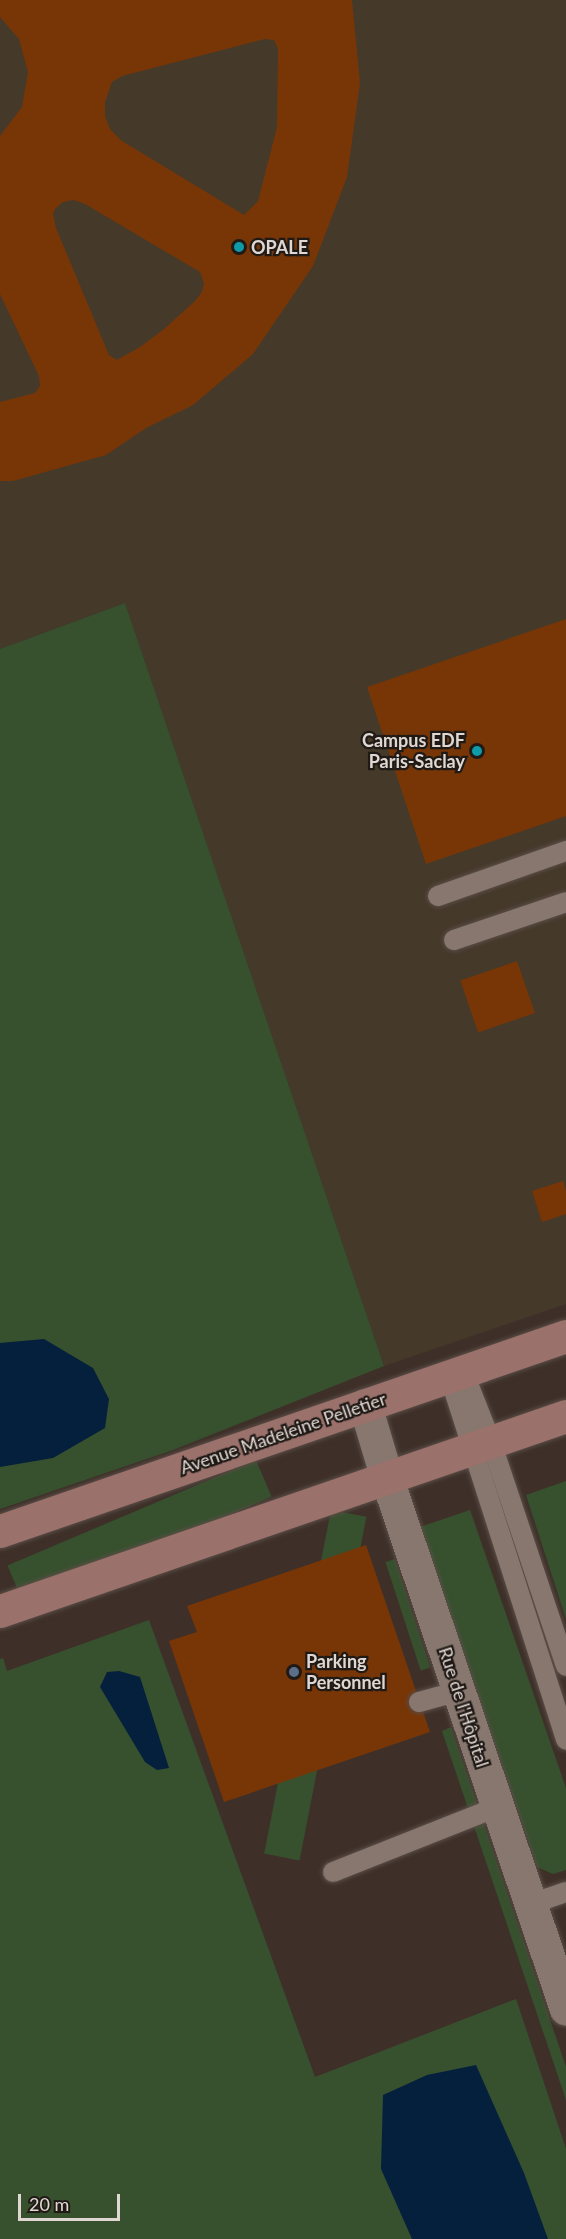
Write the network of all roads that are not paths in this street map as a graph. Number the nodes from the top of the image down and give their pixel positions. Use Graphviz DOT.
graph roads {
  1 [pos="566,851"];
  2 [pos="438,896"];
  3 [pos="566,902"];
  4 [pos="454,940"];
  5 [pos="566,1336"];
  6 [pos="456,1373"];
  7 [pos="365,1405"];
  8 [pos="566,1416"];
  9 [pos="483,1445"];
  10 [pos="387,1479"];
  11 [pos="0,1531"];
  12 [pos="0,1611"];
  13 [pos="566,1666"];
  14 [pos="459,1690"];
  15 [pos="419,1702"];
  16 [pos="566,1740"];
  17 [pos="497,1807"];
  18 [pos="333,1872"];
  19 [pos="566,1892"];
  20 [pos="531,1904"];
  21 [pos="566,2009"];
  1 -- 2 [label="lane"];
  3 -- 4 [label="lane"];
  5 -- 6 [label="street, Avenue Madeleine Pelletier"];
  6 -- 7 [label="street, Avenue Madeleine Pelletier"];
  6 -- 9 [label="lane"];
  7 -- 10 [label="street, Rue de l'Hôpital"];
  7 -- 11 [label="street, Avenue Madeleine Pelletier"];
  8 -- 9 [label="street"];
  9 -- 10 [label="street"];
  9 -- 13 [label="lane"];
  9 -- 16 [label="lane"];
  10 -- 12 [label="street"];
  10 -- 14 [label="street, Rue de l'Hôpital"];
  14 -- 15 [label="lane"];
  14 -- 17 [label="street, Rue de l'Hôpital"];
  17 -- 18 [label="lane"];
  17 -- 20 [label="street, Rue de l'Hôpital"];
  19 -- 20 [label="lane"];
  20 -- 21 [label="street, Rue de l'Hôpital"];
}
